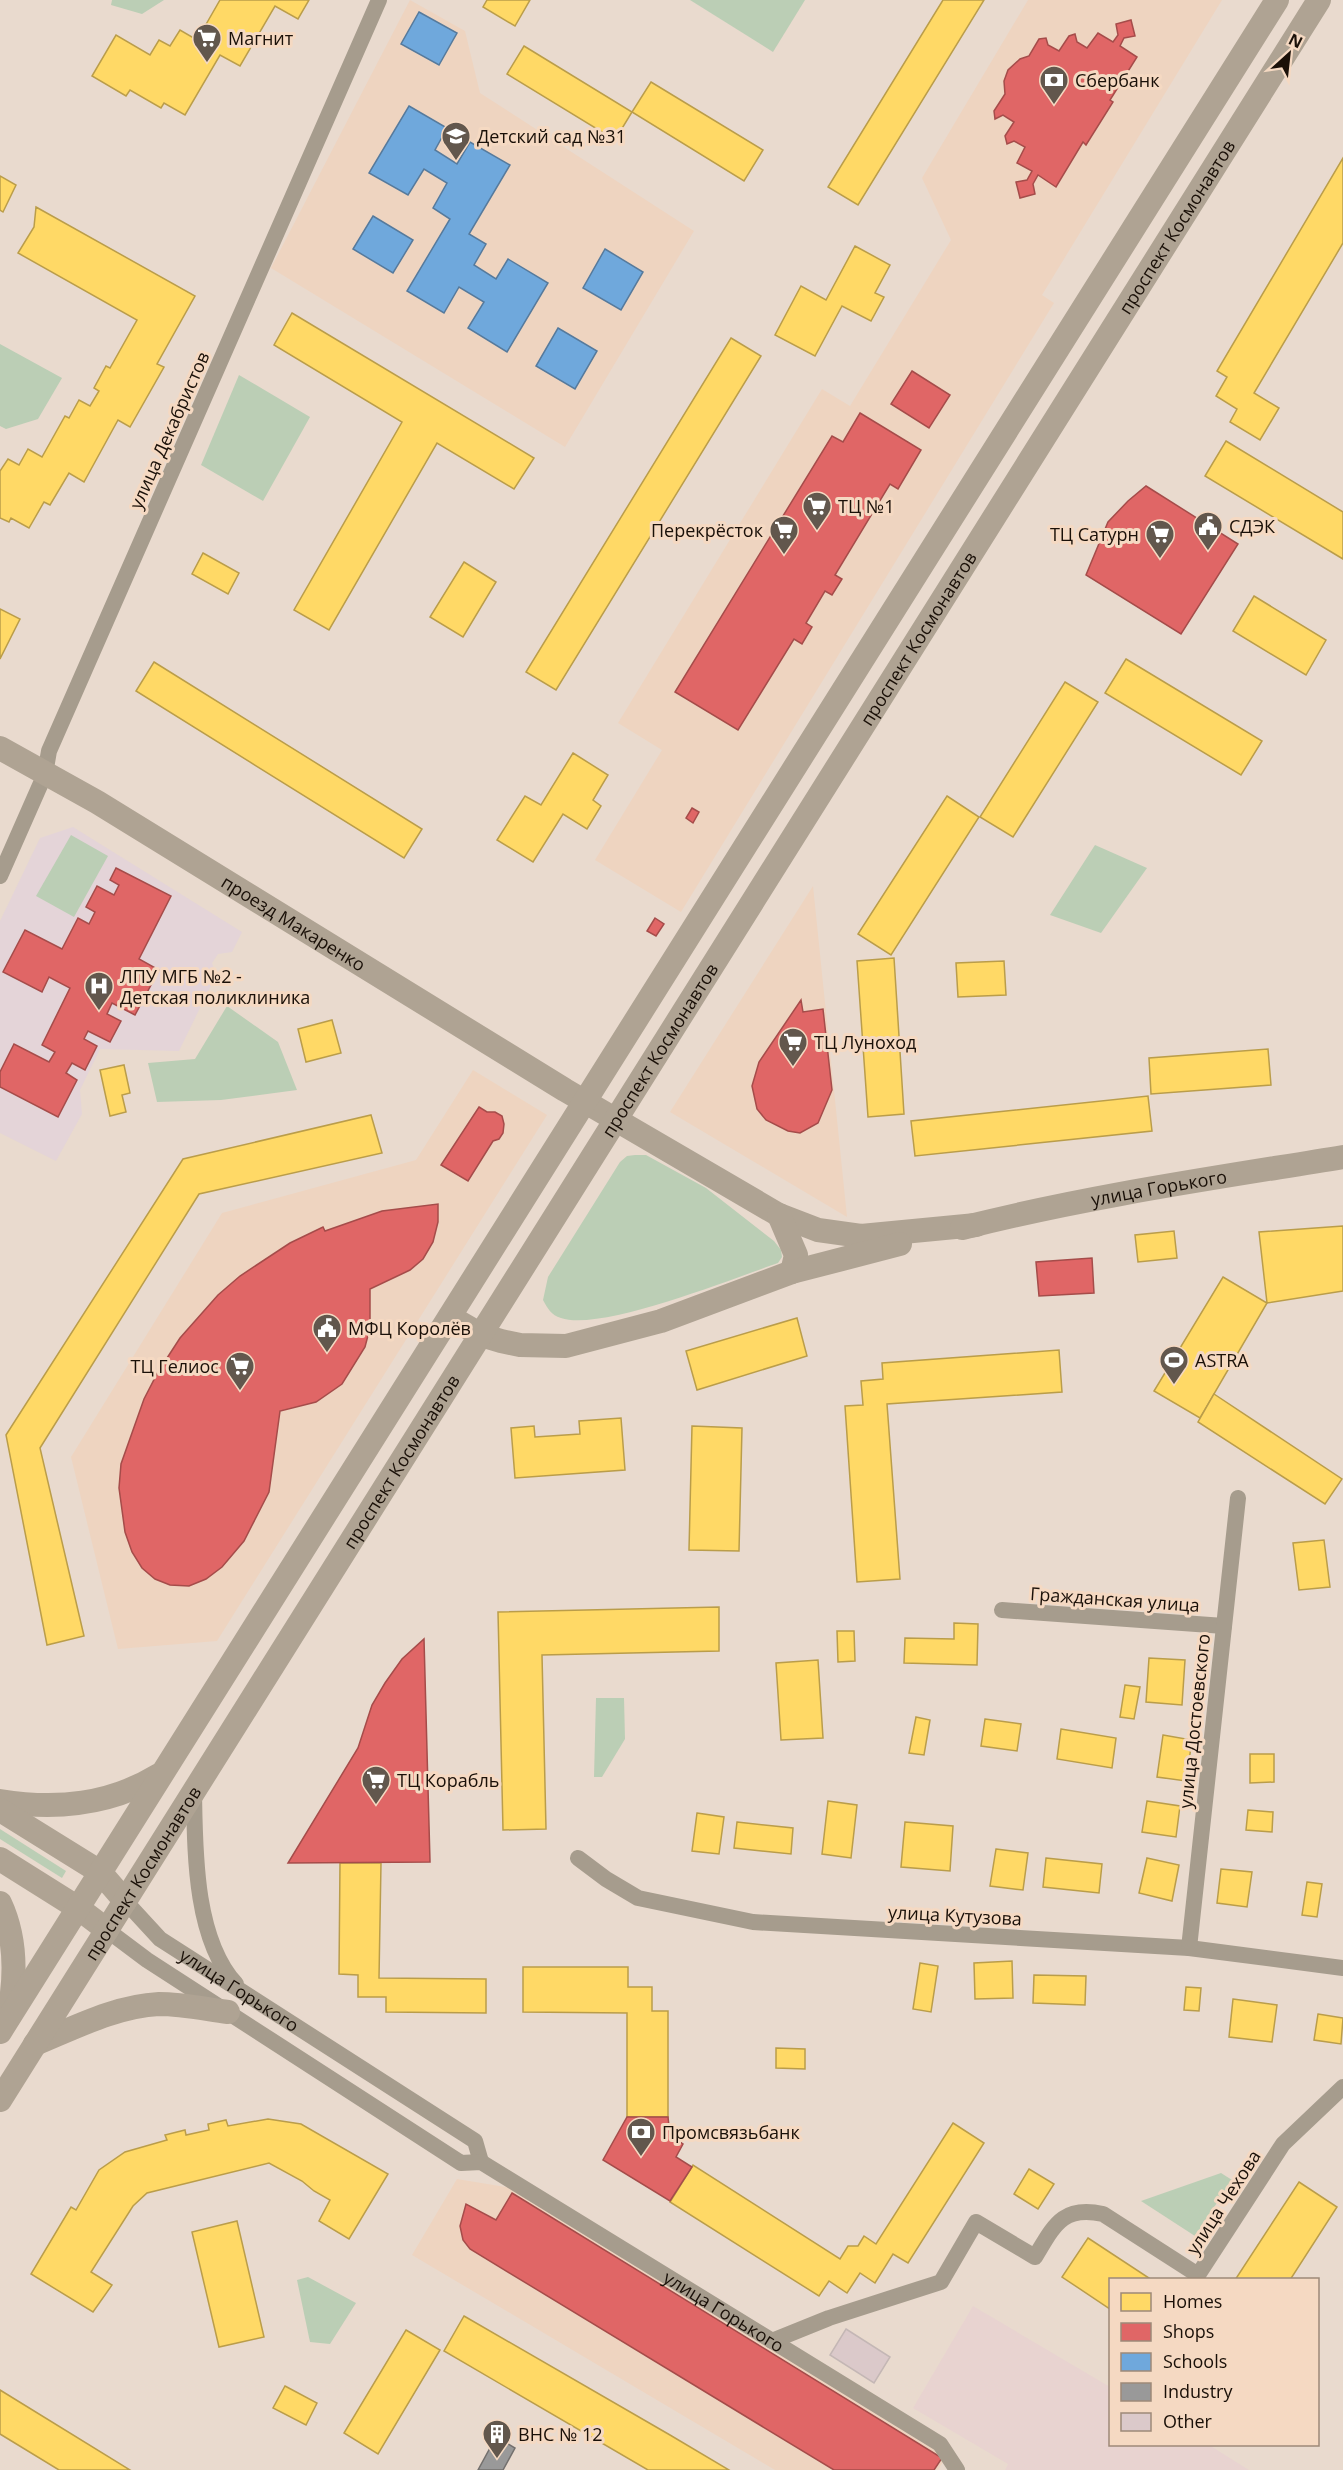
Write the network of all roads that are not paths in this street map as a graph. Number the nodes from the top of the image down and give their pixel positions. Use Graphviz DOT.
graph roads {
  1 [pos="379,0"];
  2 [pos="1276,0"];
  3 [pos="1319,0"];
  4 [pos="0,748"];
  5 [pos="45,774"];
  6 [pos="0,876"];
  7 [pos="585,1102"];
  8 [pos="616,1120"];
  9 [pos="1343,1157"];
  10 [pos="779,1215"];
  11 [pos="976,1225"];
  12 [pos="792,1272"];
  13 [pos="450,1317"];
  14 [pos="481,1335"];
  15 [pos="1238,1498"];
  16 [pos="1002,1610"];
  17 [pos="1224,1626"];
  18 [pos="164,1772"];
  19 [pos="194,1791"];
  20 [pos="0,1801"];
  21 [pos="0,1810"];
  22 [pos="578,1858"];
  23 [pos="0,1859"];
  24 [pos="100,1872"];
  25 [pos="125,1901"];
  26 [pos="0,1903"];
  27 [pos="78,1908"];
  28 [pos="107,1930"];
  29 [pos="1189,1948"];
  30 [pos="1343,1968"];
  31 [pos="247,1995"];
  32 [pos="228,2012"];
  33 [pos="4,2026"];
  34 [pos="35,2044"];
  35 [pos="1343,2087"];
  36 [pos="0,2100"];
  37 [pos="481,2162"];
  38 [pos="772,2341"];
  39 [pos="957,2470"];
  1 -- 5 [label="street, улица Декабристов"];
  2 -- 7 [label="main road, проспект Космонавтов"];
  3 -- 8 [label="main road, проспект Космонавтов"];
  4 -- 5 [label="main road, проезд Макаренко"];
  5 -- 6 [label="street, улица Декабристов"];
  5 -- 7 [label="main road, проезд Макаренко"];
  7 -- 8 [label="main road, проезд Макаренко"];
  7 -- 13 [label="main road, проспект Космонавтов"];
  8 -- 10 [label="main road, проезд Макаренко"];
  8 -- 14 [label="main road, проспект Космонавтов"];
  9 -- 11 [label="main road, улица Горького"];
  10 -- 11 [label="main road, проезд Макаренко"];
  10 -- 12 [label="main road"];
  11 -- 12 [label="main road"];
  12 -- 14 [label="main road"];
  13 -- 14 [label="main road"];
  13 -- 18 [label="main road, проспект Космонавтов"];
  14 -- 19 [label="main road, проспект Космонавтов"];
  15 -- 17 [label="street, улица Достоевского"];
  16 -- 17 [label="street, Гражданская улица"];
  17 -- 29 [label="street, улица Достоевского"];
  18 -- 20 [label="main road"];
  18 -- 24 [label="main road, проспект Космонавтов"];
  19 -- 25 [label="main road, проспект Космонавтов"];
  19 -- 31 [label="street"];
  21 -- 24 [label="main road, улица Горького"];
  22 -- 29 [label="street, улица Кутузова"];
  23 -- 27 [label="main road, улица Горького"];
  24 -- 25 [label="main road, улица Горького"];
  24 -- 27 [label="main road, проспект Космонавтов"];
  25 -- 28 [label="main road, проспект Космонавтов"];
  25 -- 31 [label="street, улица Горького"];
  26 -- 33 [label="main road"];
  27 -- 28 [label="main road, улица Горького"];
  27 -- 33 [label="main road, проспект Космонавтов"];
  28 -- 32 [label="street, улица Горького"];
  28 -- 34 [label="main road, проспект Космонавтов"];
  29 -- 30 [label="street, улица Кутузова"];
  31 -- 37 [label="street, улица Горького"];
  32 -- 34 [label="main road"];
  32 -- 37 [label="street, улица Горького"];
  34 -- 36 [label="main road, проспект Космонавтов"];
  35 -- 38 [label="street, улица Чехова"];
  37 -- 38 [label="street, улица Горького"];
  38 -- 39 [label="street, улица Горького"];
}
